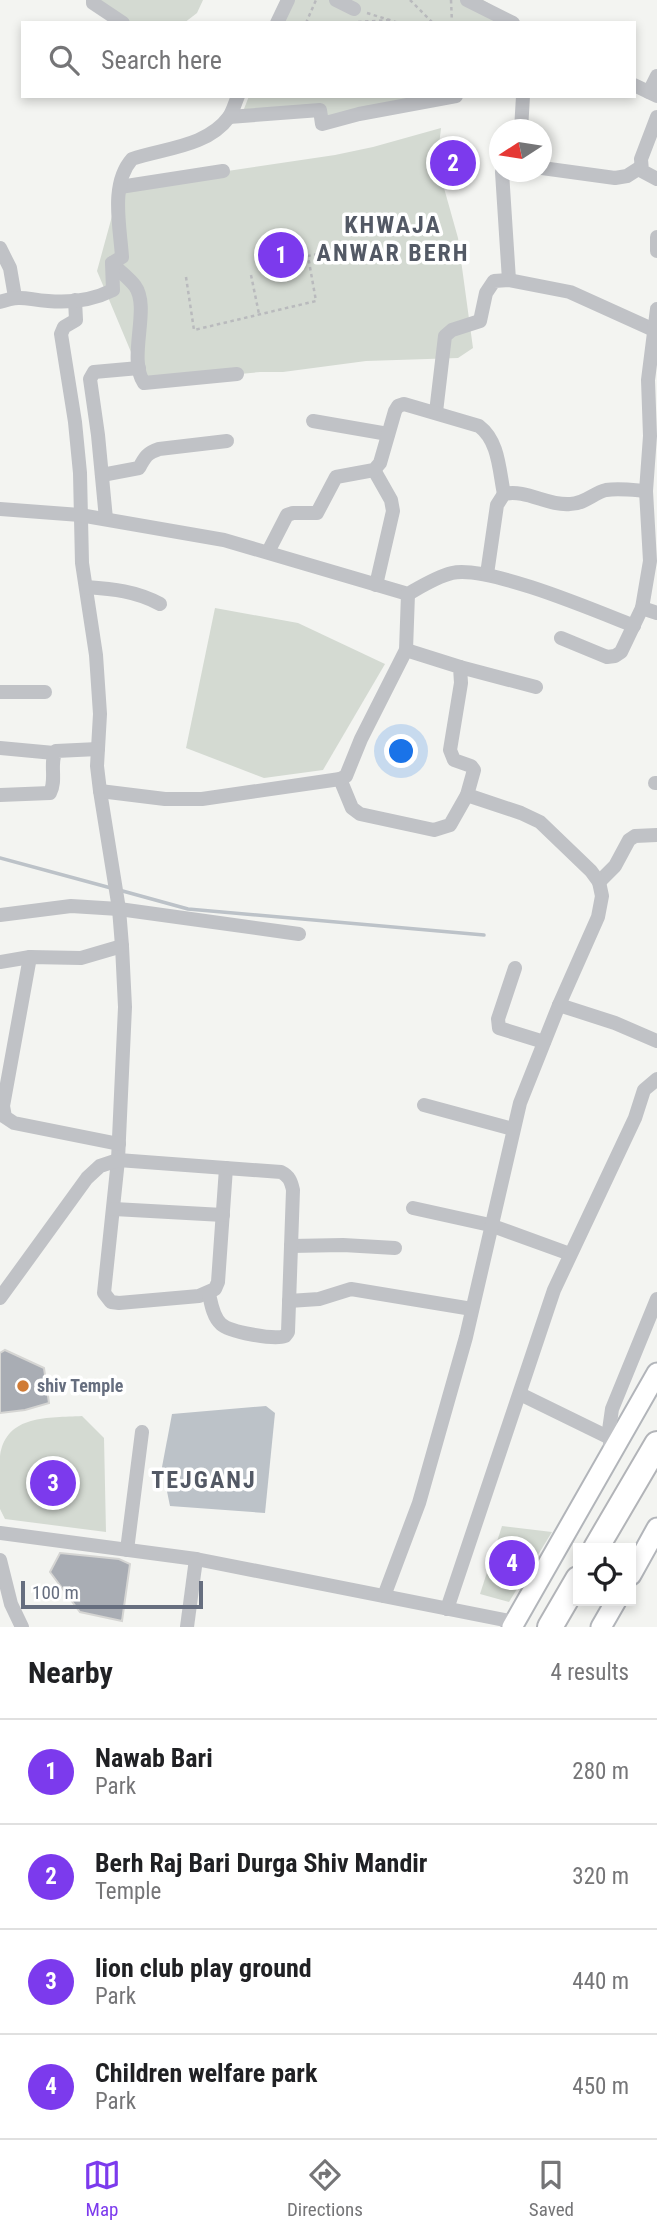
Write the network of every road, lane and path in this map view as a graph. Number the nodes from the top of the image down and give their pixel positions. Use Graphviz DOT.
graph roads {
  1 [pos="93,0"];
  2 [pos="288,0"];
  3 [pos="316,0"];
  4 [pos="336,0"];
  5 [pos="410,0"];
  6 [pos="452,0"];
  7 [pos="467,0"];
  8 [pos="356,16"];
  9 [pos="119,21"];
  10 [pos="278,21"];
  11 [pos="307,21"];
  12 [pos="385,21"];
  13 [pos="385,21"];
  14 [pos="431,21"];
  15 [pos="452,21"];
  16 [pos="509,21"];
  17 [pos="657,76"];
  18 [pos="636,86"];
  19 [pos="653,94"];
  20 [pos="234,98"];
  21 [pos="445,98"];
  22 [pos="523,98"];
  23 [pos="229,117"];
  24 [pos="657,117"];
  25 [pos="522,119"];
  26 [pos="641,167"];
  27 [pos="552,169"];
  28 [pos="223,172"];
  29 [pos="657,179"];
  30 [pos="503,182"];
  31 [pos="120,187"];
  32 [pos="657,237"];
  33 [pos="0,247"];
  34 [pos="340,249"];
  35 [pos="657,251"];
  36 [pos="111,263"];
  37 [pos="251,275"];
  38 [pos="186,277"];
  39 [pos="509,280"];
  40 [pos="15,298"];
  41 [pos="75,300"];
  42 [pos="0,302"];
  43 [pos="657,309"];
  44 [pos="259,314"];
  45 [pos="653,330"];
  46 [pos="139,368"];
  47 [pos="237,374"];
  48 [pos="652,411"];
  49 [pos="436,412"];
  50 [pos="313,421"];
  51 [pos="388,434"];
  52 [pos="227,441"];
  53 [pos="374,470"];
  54 [pos="103,475"];
  55 [pos="646,491"];
  56 [pos="504,494"];
  57 [pos="0,509"];
  58 [pos="80,515"];
  59 [pos="106,519"];
  60 [pos="268,552"];
  61 [pos="486,574"];
  62 [pos="376,584"];
  63 [pos="86,587"];
  64 [pos="408,594"];
  65 [pos="160,604"];
  66 [pos="642,608"];
  67 [pos="657,613"];
  68 [pos="634,626"];
  69 [pos="561,638"];
  70 [pos="406,650"];
  71 [pos="460,667"];
  72 [pos="536,687"];
  73 [pos="0,692"];
  74 [pos="45,692"];
  75 [pos="0,748"];
  76 [pos="98,749"];
  77 [pos="54,753"];
  78 [pos="340,779"];
  79 [pos="100,791"];
  80 [pos="0,795"];
  81 [pos="467,795"];
  82 [pos="657,835"];
  83 [pos="599,882"];
  84 [pos="119,909"];
  85 [pos="0,915"];
  86 [pos="299,934"];
  87 [pos="122,946"];
  88 [pos="30,957"];
  89 [pos="0,962"];
  90 [pos="514,968"];
  91 [pos="559,1005"];
  92 [pos="657,1041"];
  93 [pos="544,1042"];
  94 [pos="657,1079"];
  95 [pos="424,1105"];
  96 [pos="513,1129"];
  97 [pos="119,1144"];
  98 [pos="118,1160"];
  99 [pos="226,1168"];
  100 [pos="414,1208"];
  101 [pos="114,1209"];
  102 [pos="223,1214"];
  103 [pos="490,1225"];
  104 [pos="291,1246"];
  105 [pos="395,1248"];
  106 [pos="570,1254"];
  107 [pos="209,1294"];
  108 [pos="0,1298"];
  109 [pos="657,1300"];
  110 [pos="289,1301"];
  111 [pos="472,1308"];
  112 [pos="657,1373"];
  113 [pos="520,1394"];
  114 [pos="142,1432"];
  115 [pos="657,1444"];
  116 [pos="610,1446"];
  117 [pos="657,1476"];
  118 [pos="657,1528"];
  119 [pos="0,1533"];
  120 [pos="599,1543"];
  121 [pos="618,1543"];
  122 [pos="127,1550"];
  123 [pos="196,1559"];
  124 [pos="0,1560"];
  125 [pos="636,1566"];
  126 [pos="573,1588"];
  127 [pos="384,1596"];
  128 [pos="581,1606"];
  129 [pos="613,1606"];
  130 [pos="447,1609"];
  131 [pos="514,1625"];
  132 [pos="22,1627"];
  133 [pos="187,1627"];
  134 [pos="550,1627"];
  135 [pos="568,1627"];
  136 [pos="601,1627"];
  1 -- 9 [label="street"];
  2 -- 10 [label="street"];
  3 -- 11 [label="path"];
  4 -- 8 [label="street"];
  5 -- 14 [label="path"];
  6 -- 15 [label="path"];
  7 -- 16 [label="street"];
  8 -- 12 [label="path"];
  8 -- 13 [label="path"];
  17 -- 19 [label="street"];
  18 -- 19 [label="street"];
  20 -- 23 [label="street"];
  21 -- 23 [label="street"];
  22 -- 25 [label="street"];
  23 -- 31 [label="street"];
  24 -- 26 [label="street"];
  26 -- 27 [label="street"];
  26 -- 29 [label="street"];
  28 -- 31 [label="street"];
  30 -- 39 [label="street"];
  31 -- 36 [label="street"];
  32 -- 35 [label="street"];
  33 -- 40 [label="street"];
  34 -- 44 [label="path"];
  36 -- 41 [label="street"];
  36 -- 46 [label="street"];
  37 -- 44 [label="path"];
  38 -- 44 [label="path"];
  39 -- 45 [label="street"];
  39 -- 49 [label="street"];
  40 -- 41 [label="street"];
  40 -- 42 [label="street"];
  41 -- 58 [label="street"];
  43 -- 45 [label="street"];
  45 -- 48 [label="street"];
  46 -- 47 [label="street"];
  46 -- 54 [label="street"];
  48 -- 55 [label="street"];
  49 -- 51 [label="street"];
  49 -- 56 [label="street"];
  50 -- 51 [label="street"];
  51 -- 53 [label="street"];
  52 -- 54 [label="street"];
  53 -- 60 [label="street"];
  53 -- 62 [label="street"];
  54 -- 59 [label="street"];
  55 -- 56 [label="street"];
  55 -- 66 [label="street"];
  56 -- 61 [label="street"];
  57 -- 58 [label="street"];
  58 -- 59 [label="street"];
  58 -- 63 [label="street"];
  59 -- 60 [label="street"];
  60 -- 62 [label="street"];
  61 -- 64 [label="street"];
  61 -- 68 [label="street"];
  62 -- 64 [label="street"];
  63 -- 65 [label="street"];
  63 -- 76 [label="street"];
  64 -- 70 [label="street"];
  66 -- 67 [label="street"];
  66 -- 68 [label="street"];
  68 -- 69 [label="street"];
  70 -- 71 [label="street"];
  70 -- 78 [label="street"];
  71 -- 72 [label="street"];
  71 -- 81 [label="street"];
  73 -- 74 [label="street"];
  75 -- 77 [label="street"];
  76 -- 77 [label="street"];
  76 -- 79 [label="street"];
  77 -- 80 [label="street"];
  78 -- 79 [label="street"];
  78 -- 81 [label="street"];
  79 -- 84 [label="street"];
  81 -- 83 [label="street"];
  82 -- 83 [label="street"];
  83 -- 91 [label="street"];
  84 -- 85 [label="street"];
  84 -- 86 [label="street"];
  84 -- 87 [label="street"];
  87 -- 88 [label="street"];
  87 -- 97 [label="street"];
  88 -- 89 [label="street"];
  88 -- 97 [label="street"];
  90 -- 93 [label="street"];
  91 -- 92 [label="street"];
  91 -- 93 [label="street"];
  93 -- 96 [label="street"];
  94 -- 106 [label="street"];
  95 -- 96 [label="street"];
  96 -- 103 [label="street"];
  97 -- 98 [label="street"];
  98 -- 99 [label="street"];
  98 -- 101 [label="street"];
  98 -- 108 [label="street"];
  99 -- 102 [label="street"];
  99 -- 104 [label="street"];
  100 -- 103 [label="street"];
  101 -- 102 [label="street"];
  101 -- 107 [label="street"];
  102 -- 107 [label="street"];
  103 -- 106 [label="street"];
  103 -- 111 [label="street"];
  104 -- 105 [label="street"];
  104 -- 110 [label="street"];
  106 -- 113 [label="street"];
  107 -- 110 [label="street"];
  109 -- 116 [label="street"];
  110 -- 111 [label="street"];
  111 -- 127 [label="street"];
  112 -- 116 [label="main road"];
  113 -- 116 [label="street"];
  113 -- 130 [label="street"];
  114 -- 122 [label="street"];
  115 -- 120 [label="highway"];
  116 -- 131 [label="main road"];
  117 -- 121 [label="highway"];
  118 -- 125 [label="main road"];
  119 -- 122 [label="street"];
  122 -- 123 [label="street"];
  123 -- 127 [label="street"];
  123 -- 133 [label="street"];
  124 -- 132 [label="street"];
  126 -- 134 [label="highway"];
  127 -- 130 [label="street"];
  128 -- 135 [label="highway"];
  129 -- 136 [label="main road"];
  130 -- 131 [label="street"];
}
